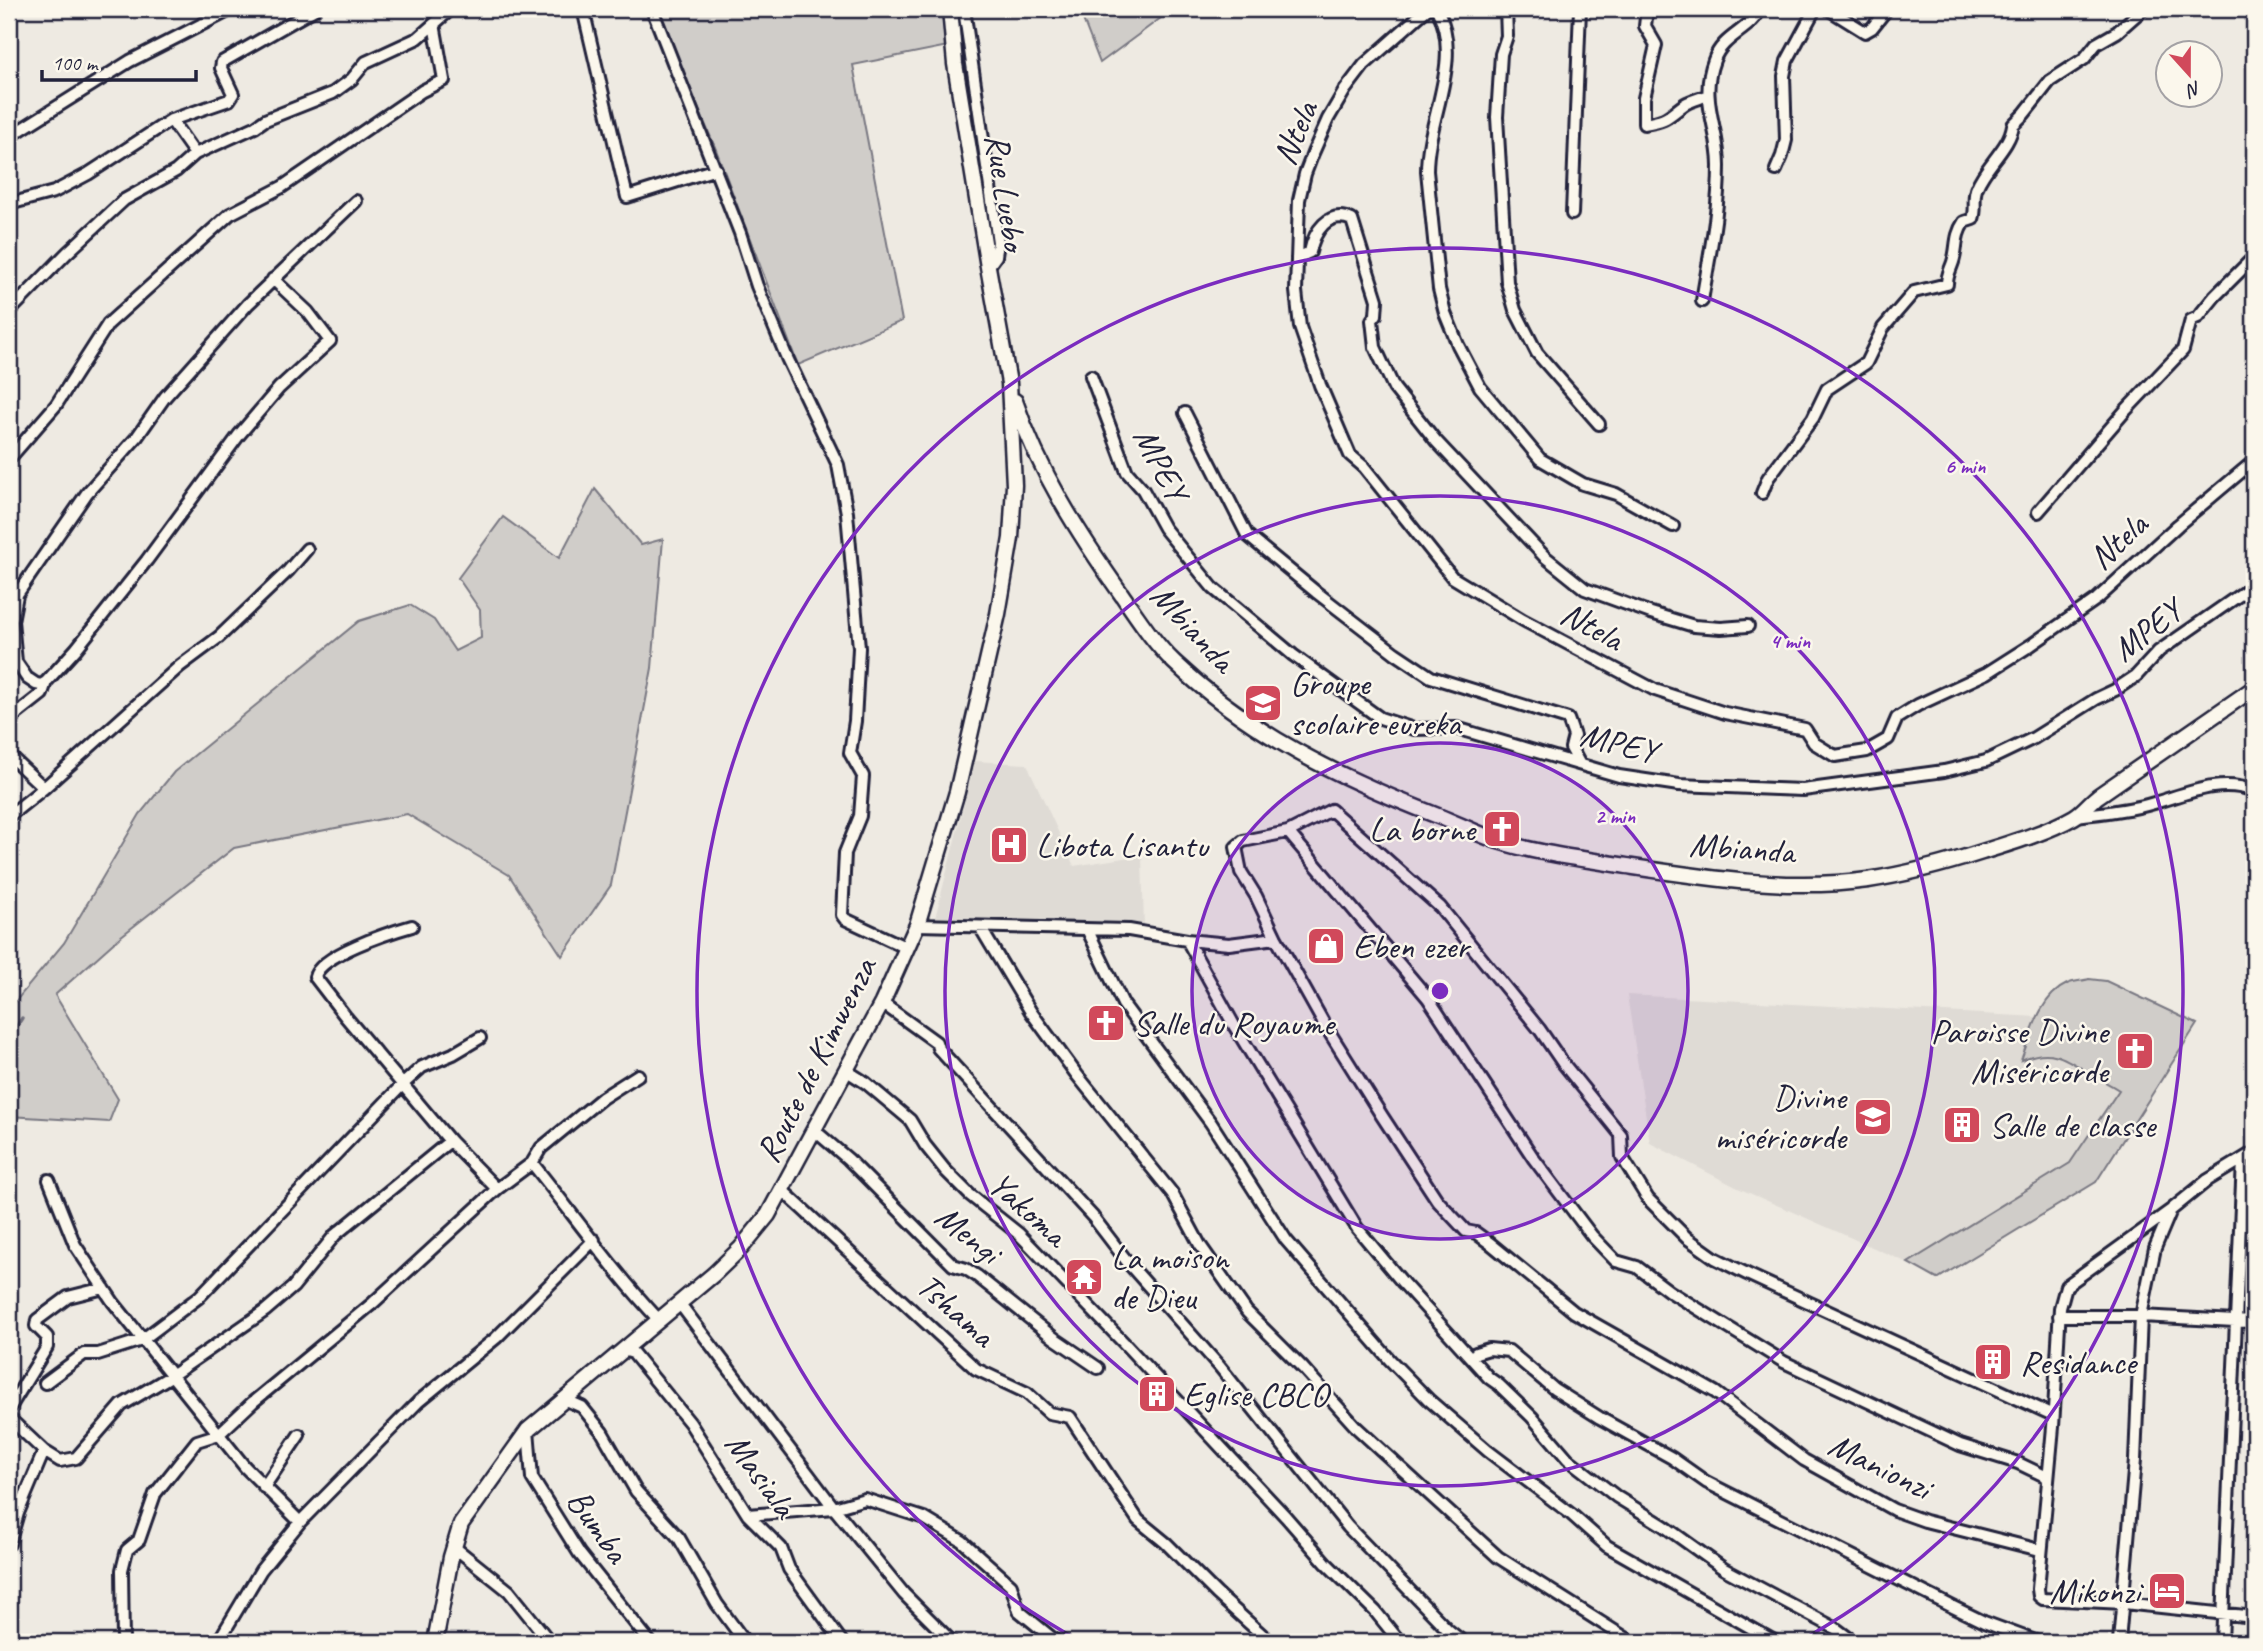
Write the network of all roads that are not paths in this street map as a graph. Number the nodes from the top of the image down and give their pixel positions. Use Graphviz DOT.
graph roads {
  1 [pos="232,9"];
  2 [pos="314,9"];
  3 [pos="451,9"];
  4 [pos="583,9"];
  5 [pos="652,9"];
  6 [pos="950,9"];
  7 [pos="964,9"];
  8 [pos="1427,9"];
  9 [pos="1437,9"];
  10 [pos="1506,9"];
  11 [pos="1580,9"];
  12 [pos="1647,9"];
  13 [pos="1760,9"];
  14 [pos="1815,9"];
  15 [pos="1828,9"];
  16 [pos="1887,9"];
  17 [pos="2143,9"];
  18 [pos="434,24"];
  19 [pos="1708,95"];
  20 [pos="171,120"];
  21 [pos="9,137"];
  22 [pos="195,154"];
  23 [pos="716,169"];
  24 [pos="1776,170"];
  25 [pos="356,201"];
  26 [pos="9,204"];
  27 [pos="1572,214"];
  28 [pos="2254,257"];
  29 [pos="1297,258"];
  30 [pos="988,267"];
  31 [pos="273,279"];
  32 [pos="1702,301"];
  33 [pos="9,312"];
  34 [pos="1091,376"];
  35 [pos="1009,383"];
  36 [pos="1185,413"];
  37 [pos="1599,424"];
  38 [pos="9,458"];
  39 [pos="2254,461"];
  40 [pos="1762,492"];
  41 [pos="2038,512"];
  42 [pos="1673,526"];
  43 [pos="307,549"];
  44 [pos="9,579"];
  45 [pos="2254,585"];
  46 [pos="16,596"];
  47 [pos="9,606"];
  48 [pos="1748,626"];
  49 [pos="46,682"];
  50 [pos="2254,688"];
  51 [pos="9,720"];
  52 [pos="9,755"];
  53 [pos="1579,762"];
  54 [pos="44,788"];
  55 [pos="2254,791"];
  56 [pos="9,816"];
  57 [pos="2076,816"];
  58 [pos="1288,832"];
  59 [pos="917,925"];
  60 [pos="412,926"];
  61 [pos="980,927"];
  62 [pos="1088,931"];
  63 [pos="1276,938"];
  64 [pos="1187,940"];
  65 [pos="907,948"];
  66 [pos="883,1003"];
  67 [pos="480,1038"];
  68 [pos="847,1071"];
  69 [pos="638,1075"];
  70 [pos="402,1085"];
  71 [pos="814,1130"];
  72 [pos="450,1141"];
  73 [pos="2254,1152"];
  74 [pos="2243,1160"];
  75 [pos="532,1163"];
  76 [pos="49,1180"];
  77 [pos="497,1189"];
  78 [pos="782,1190"];
  79 [pos="2171,1210"];
  80 [pos="594,1240"];
  81 [pos="104,1289"];
  82 [pos="680,1304"];
  83 [pos="2059,1316"];
  84 [pos="2141,1317"];
  85 [pos="659,1320"];
  86 [pos="2236,1321"];
  87 [pos="2254,1322"];
  88 [pos="142,1340"];
  89 [pos="623,1350"];
  90 [pos="1471,1359"];
  91 [pos="1098,1368"];
  92 [pos="171,1376"];
  93 [pos="45,1383"];
  94 [pos="564,1399"];
  95 [pos="9,1409"];
  96 [pos="2053,1415"];
  97 [pos="9,1418"];
  98 [pos="528,1430"];
  99 [pos="219,1434"];
  100 [pos="299,1435"];
  101 [pos="44,1451"];
  102 [pos="2048,1477"];
  103 [pos="264,1487"];
  104 [pos="834,1508"];
  105 [pos="748,1515"];
  106 [pos="300,1522"];
  107 [pos="9,1544"];
  108 [pos="454,1547"];
  109 [pos="2040,1550"];
  110 [pos="2124,1603"];
  111 [pos="2222,1613"];
  112 [pos="2254,1617"];
  113 [pos="123,1642"];
  114 [pos="218,1642"];
  115 [pos="435,1642"];
  116 [pos="550,1642"];
  117 [pos="650,1642"];
  118 [pos="745,1642"];
  119 [pos="842,1642"];
  120 [pos="952,1642"];
  121 [pos="1058,1642"];
  122 [pos="1270,1642"];
  123 [pos="1399,1642"];
  124 [pos="1463,1642"];
  125 [pos="1632,1642"];
  126 [pos="1776,1642"];
  127 [pos="1854,1642"];
  128 [pos="2038,1642"];
  129 [pos="2119,1642"];
  130 [pos="2222,1642"];
  1 -- 21 [label="street"];
  2 -- 20 [label="street"];
  3 -- 18 [label="street"];
  4 -- 23 [label="street"];
  5 -- 23 [label="street"];
  6 -- 30 [label="street, Rue Luebo"];
  7 -- 30 [label="street"];
  8 -- 29 [label="street, Ntela"];
  9 -- 42 [label="street"];
  10 -- 37 [label="street"];
  11 -- 27 [label="street"];
  12 -- 19 [label="street"];
  13 -- 19 [label="street"];
  14 -- 24 [label="street"];
  15 -- 16 [label="street"];
  17 -- 40 [label="street"];
  18 -- 22 [label="street"];
  18 -- 38 [label="street"];
  19 -- 32 [label="street"];
  20 -- 22 [label="street"];
  20 -- 26 [label="street"];
  22 -- 33 [label="street"];
  23 -- 65 [label="street"];
  25 -- 31 [label="street"];
  28 -- 41 [label="street"];
  29 -- 39 [label="street, Ntela"];
  29 -- 48 [label="street"];
  30 -- 35 [label="street, Rue Luebo"];
  31 -- 46 [label="street"];
  31 -- 49 [label="street"];
  34 -- 53 [label="street, MPEY"];
  35 -- 57 [label="street, Mbianda"];
  35 -- 59 [label="street, Route de Kimwenza"];
  36 -- 53 [label="street"];
  43 -- 54 [label="street"];
  44 -- 46 [label="street"];
  45 -- 53 [label="street, MPEY"];
  46 -- 47 [label="street"];
  46 -- 49 [label="street"];
  49 -- 51 [label="street"];
  50 -- 57 [label="street, Mbianda"];
  52 -- 54 [label="street"];
  54 -- 56 [label="street"];
  55 -- 57 [label="street"];
  58 -- 63 [label="street, Manionzi"];
  58 -- 96 [label="street"];
  58 -- 102 [label="street"];
  59 -- 61 [label="street"];
  59 -- 65 [label="street, Route de Kimwenza"];
  60 -- 70 [label="street"];
  61 -- 62 [label="street"];
  61 -- 125 [label="street"];
  62 -- 64 [label="street"];
  62 -- 126 [label="street"];
  63 -- 64 [label="street"];
  63 -- 109 [label="street, Manionzi"];
  64 -- 90 [label="street"];
  65 -- 66 [label="street, Route de Kimwenza"];
  66 -- 68 [label="street, Route de Kimwenza"];
  66 -- 124 [label="street"];
  67 -- 70 [label="street"];
  68 -- 71 [label="street, Route de Kimwenza"];
  68 -- 123 [label="street, Yakoma"];
  69 -- 75 [label="street"];
  70 -- 72 [label="street"];
  70 -- 88 [label="street"];
  71 -- 78 [label="street, Route de Kimwenza"];
  71 -- 91 [label="street, Mengi"];
  72 -- 77 [label="street"];
  72 -- 92 [label="street"];
  73 -- 74 [label="street"];
  74 -- 79 [label="street"];
  74 -- 86 [label="street"];
  75 -- 77 [label="street"];
  75 -- 80 [label="street"];
  76 -- 81 [label="street"];
  77 -- 99 [label="street"];
  78 -- 82 [label="street, Route de Kimwenza"];
  78 -- 122 [label="street, Tshama"];
  79 -- 83 [label="street"];
  79 -- 84 [label="street"];
  80 -- 85 [label="street"];
  80 -- 106 [label="street"];
  81 -- 88 [label="street"];
  81 -- 95 [label="street"];
  82 -- 85 [label="street, Route de Kimwenza"];
  82 -- 104 [label="street"];
  83 -- 84 [label="street"];
  83 -- 96 [label="street"];
  84 -- 86 [label="street"];
  84 -- 110 [label="street"];
  85 -- 89 [label="street, Route de Kimwenza"];
  86 -- 87 [label="street"];
  86 -- 111 [label="street"];
  88 -- 92 [label="street"];
  88 -- 93 [label="street"];
  89 -- 94 [label="street, Route de Kimwenza"];
  89 -- 105 [label="street, Masiala"];
  90 -- 127 [label="street"];
  90 -- 128 [label="street"];
  92 -- 99 [label="street"];
  92 -- 101 [label="street"];
  94 -- 98 [label="street, Route de Kimwenza"];
  94 -- 118 [label="street"];
  96 -- 102 [label="street"];
  97 -- 101 [label="street"];
  98 -- 108 [label="street, Route de Kimwenza"];
  98 -- 117 [label="street, Bumba"];
  99 -- 103 [label="street"];
  99 -- 113 [label="street"];
  100 -- 103 [label="street"];
  101 -- 107 [label="street"];
  102 -- 109 [label="street"];
  103 -- 106 [label="street"];
  104 -- 105 [label="street"];
  104 -- 120 [label="street"];
  104 -- 121 [label="street"];
  105 -- 119 [label="street, Masiala"];
  106 -- 114 [label="street"];
  108 -- 115 [label="street, Route de Kimwenza"];
  108 -- 116 [label="street"];
  109 -- 110 [label="street"];
  110 -- 111 [label="street"];
  110 -- 129 [label="street"];
  111 -- 112 [label="street"];
  111 -- 130 [label="street"];
}
